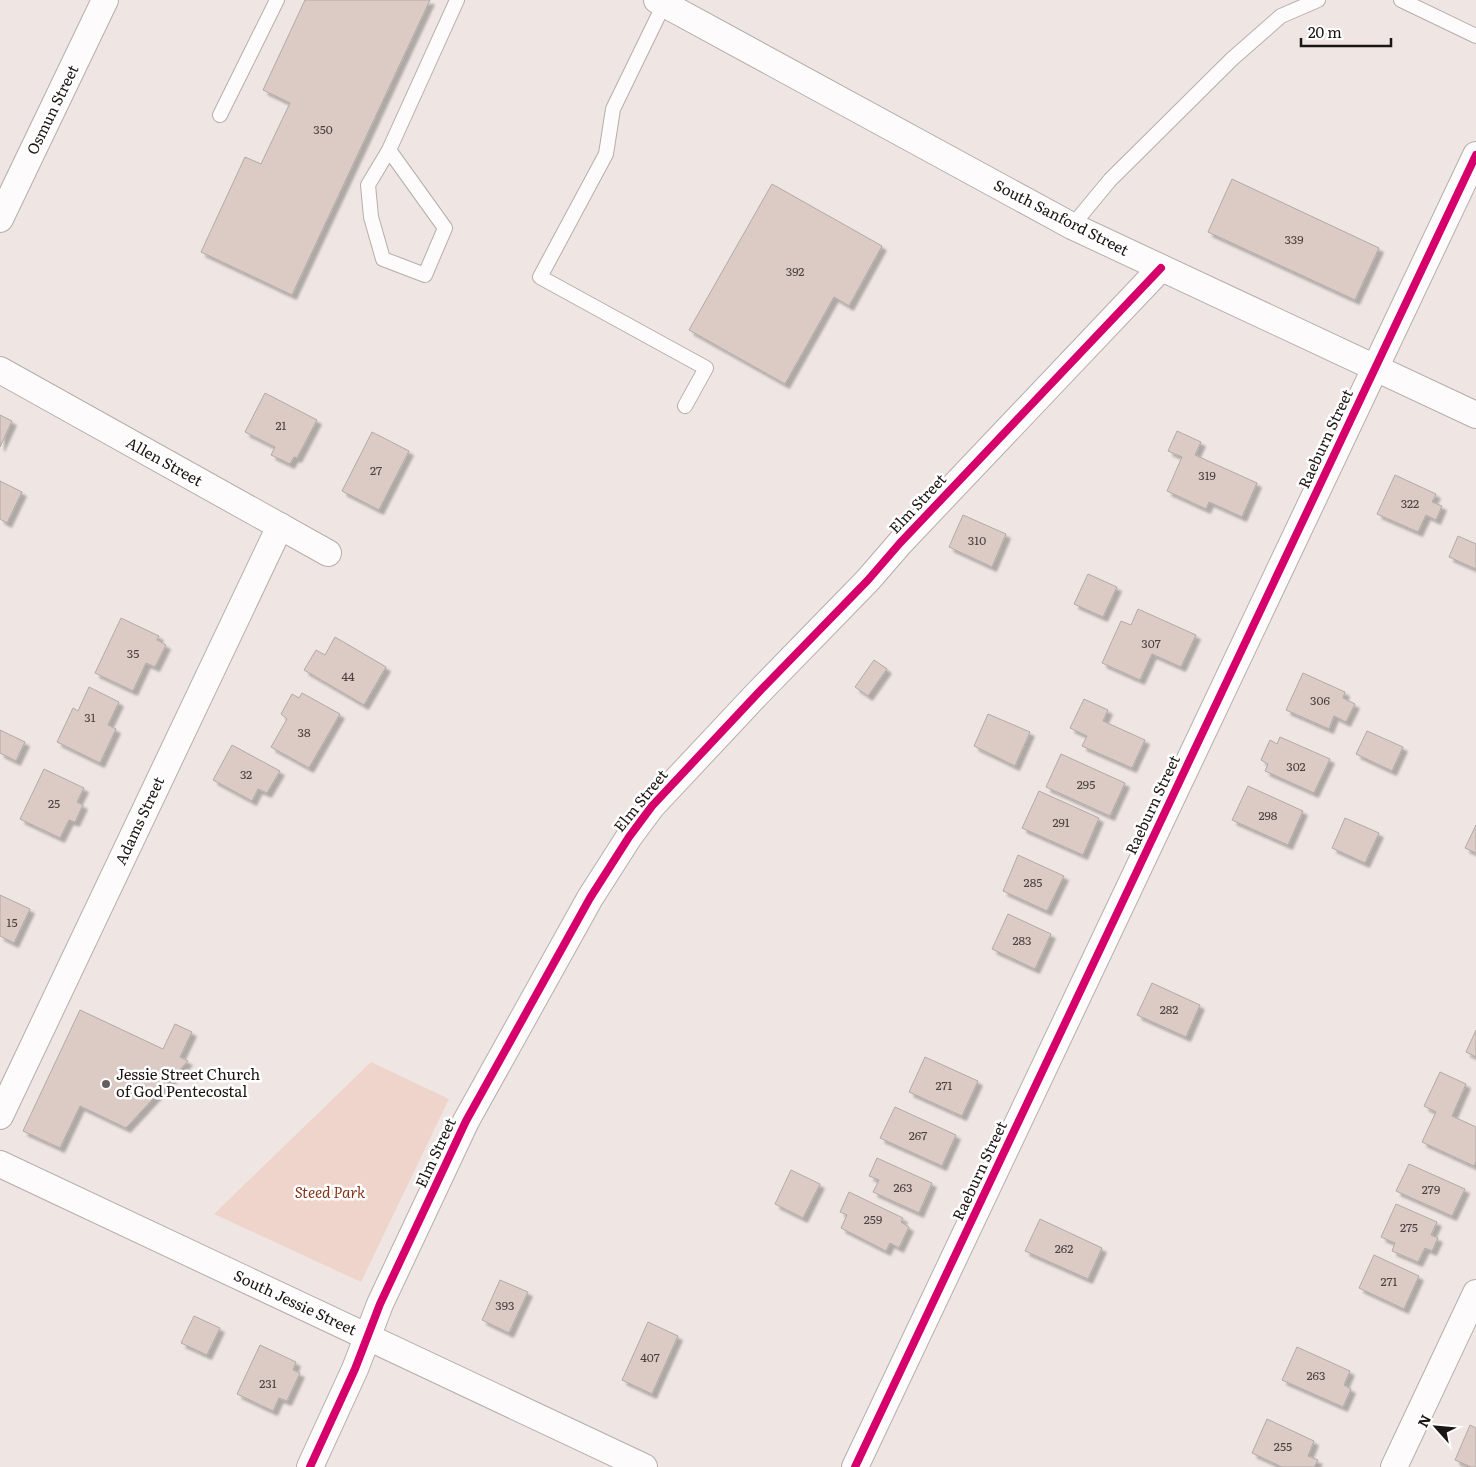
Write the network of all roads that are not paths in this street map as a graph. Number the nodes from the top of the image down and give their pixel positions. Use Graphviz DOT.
graph roads {
  1 [pos="105,0"];
  2 [pos="277,0"];
  3 [pos="457,0"];
  4 [pos="1318,0"];
  5 [pos="1401,0"];
  6 [pos="660,2"];
  7 [pos="1476,36"];
  8 [pos="220,115"];
  9 [pos="388,150"];
  10 [pos="1476,154"];
  11 [pos="0,219"];
  12 [pos="1072,226"];
  13 [pos="1160,268"];
  14 [pos="1375,367"];
  15 [pos="0,370"];
  16 [pos="685,406"];
  17 [pos="1476,415"];
  18 [pos="280,526"];
  19 [pos="328,553"];
  20 [pos="0,1116"];
  21 [pos="0,1164"];
  22 [pos="1476,1293"];
  23 [pos="368,1337"];
  24 [pos="310,1467"];
  25 [pos="644,1467"];
  26 [pos="855,1467"];
  27 [pos="1394,1467"];
  1 -- 11 [label="street, Osmun Street"];
  2 -- 8 [label="lane"];
  3 -- 9 [label="lane"];
  4 -- 12 [label="lane"];
  5 -- 7 [label="lane"];
  6 -- 12 [label="street, South Sanford Street"];
  6 -- 16 [label="lane"];
  9 -- 9 [label="lane"];
  10 -- 14 [label="street, Raeburn Street"];
  12 -- 13 [label="street, South Sanford Street"];
  13 -- 14 [label="street, South Sanford Street"];
  13 -- 23 [label="street, Elm Street"];
  14 -- 17 [label="street, South Sanford Street"];
  14 -- 26 [label="street, Raeburn Street"];
  15 -- 18 [label="street, Allen Street"];
  18 -- 19 [label="street, Allen Street"];
  18 -- 20 [label="street, Adams Street"];
  21 -- 23 [label="street, South Jessie Street"];
  22 -- 27 [label="street"];
  23 -- 24 [label="street, Elm Street"];
  23 -- 25 [label="street, South Jessie Street"];
}
